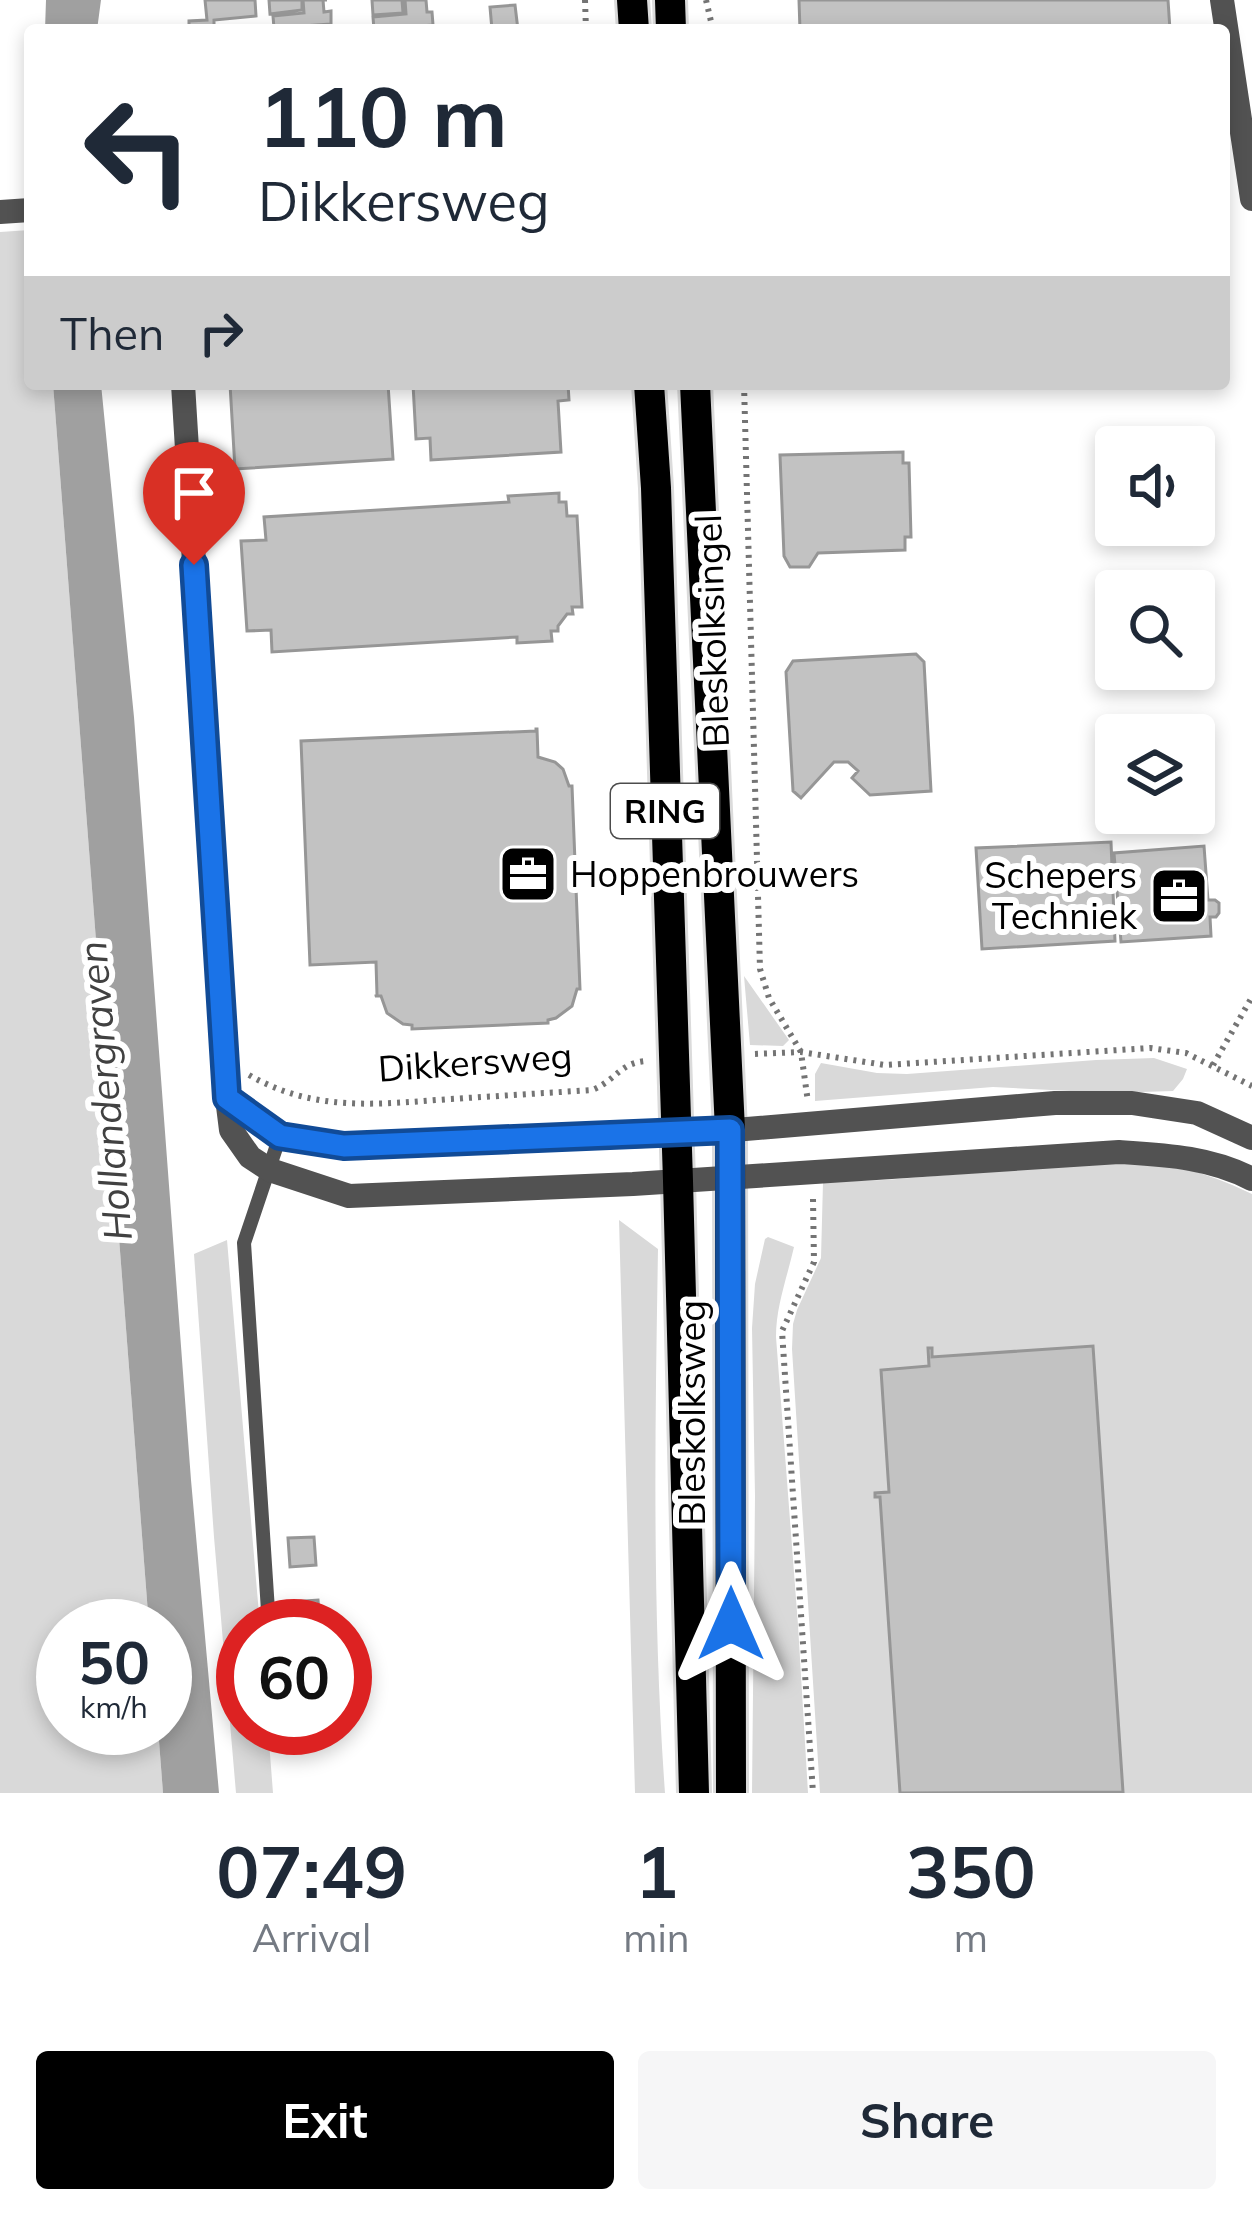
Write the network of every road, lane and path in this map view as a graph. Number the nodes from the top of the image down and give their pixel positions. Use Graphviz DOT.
graph roads {
  1 [pos="1230,67"];
  2 [pos="1241,160"];
  3 [pos="1252,199"];
  4 [pos="183,390"];
  5 [pos="649,390"];
  6 [pos="694,390"];
  7 [pos="744,390"];
  8 [pos="1252,997"];
  9 [pos="801,1052"];
  10 [pos="726,1056"];
  11 [pos="673,1060"];
  12 [pos="225,1061"];
  13 [pos="1213,1065"];
  14 [pos="1252,1086"];
  15 [pos="227,1098"];
  16 [pos="809,1125"];
  17 [pos="730,1130"];
  18 [pos="675,1135"];
  19 [pos="280,1136"];
  20 [pos="1252,1138"];
  21 [pos="1252,1148"];
  22 [pos="270,1170"];
  23 [pos="812,1173"];
  24 [pos="1245,1175"];
  25 [pos="730,1177"];
  26 [pos="678,1181"];
  27 [pos="267,1599"];
  28 [pos="694,1793"];
  29 [pos="731,1793"];
  30 [pos="813,1793"];
  1 -- 2 [label="street"];
  2 -- 3 [label="street"];
  4 -- 12 [label="street"];
  5 -- 11 [label="main road, Bleskolksingel / RING"];
  6 -- 10 [label="main road, Bleskolksingel / RING"];
  7 -- 9 [label="path, Bleskolksingel"];
  8 -- 13 [label="path"];
  9 -- 10 [label="path"];
  9 -- 13 [label="path"];
  9 -- 16 [label="path, Bleskolksingel"];
  10 -- 17 [label="main road, Bleskolksingel / RING"];
  11 -- 12 [label="path, Dikkersweg"];
  11 -- 18 [label="main road, Bleskolksingel / RING"];
  12 -- 15 [label="street"];
  13 -- 14 [label="path"];
  15 -- 19 [label="street"];
  15 -- 22 [label="street"];
  16 -- 17 [label="street"];
  16 -- 20 [label="street"];
  17 -- 18 [label="street"];
  17 -- 25 [label="main road, Bleskolksingel / RING"];
  18 -- 19 [label="street"];
  18 -- 26 [label="main road, Bleskolksingel / RING"];
  19 -- 22 [label="lane"];
  21 -- 24 [label="street"];
  22 -- 26 [label="street"];
  22 -- 27 [label="lane"];
  23 -- 24 [label="street"];
  23 -- 25 [label="street"];
  23 -- 30 [label="path"];
  25 -- 26 [label="street"];
  25 -- 29 [label="main road, Bleskolksweg / RING"];
  26 -- 28 [label="main road, Bleskolksingel / RING"];
}
